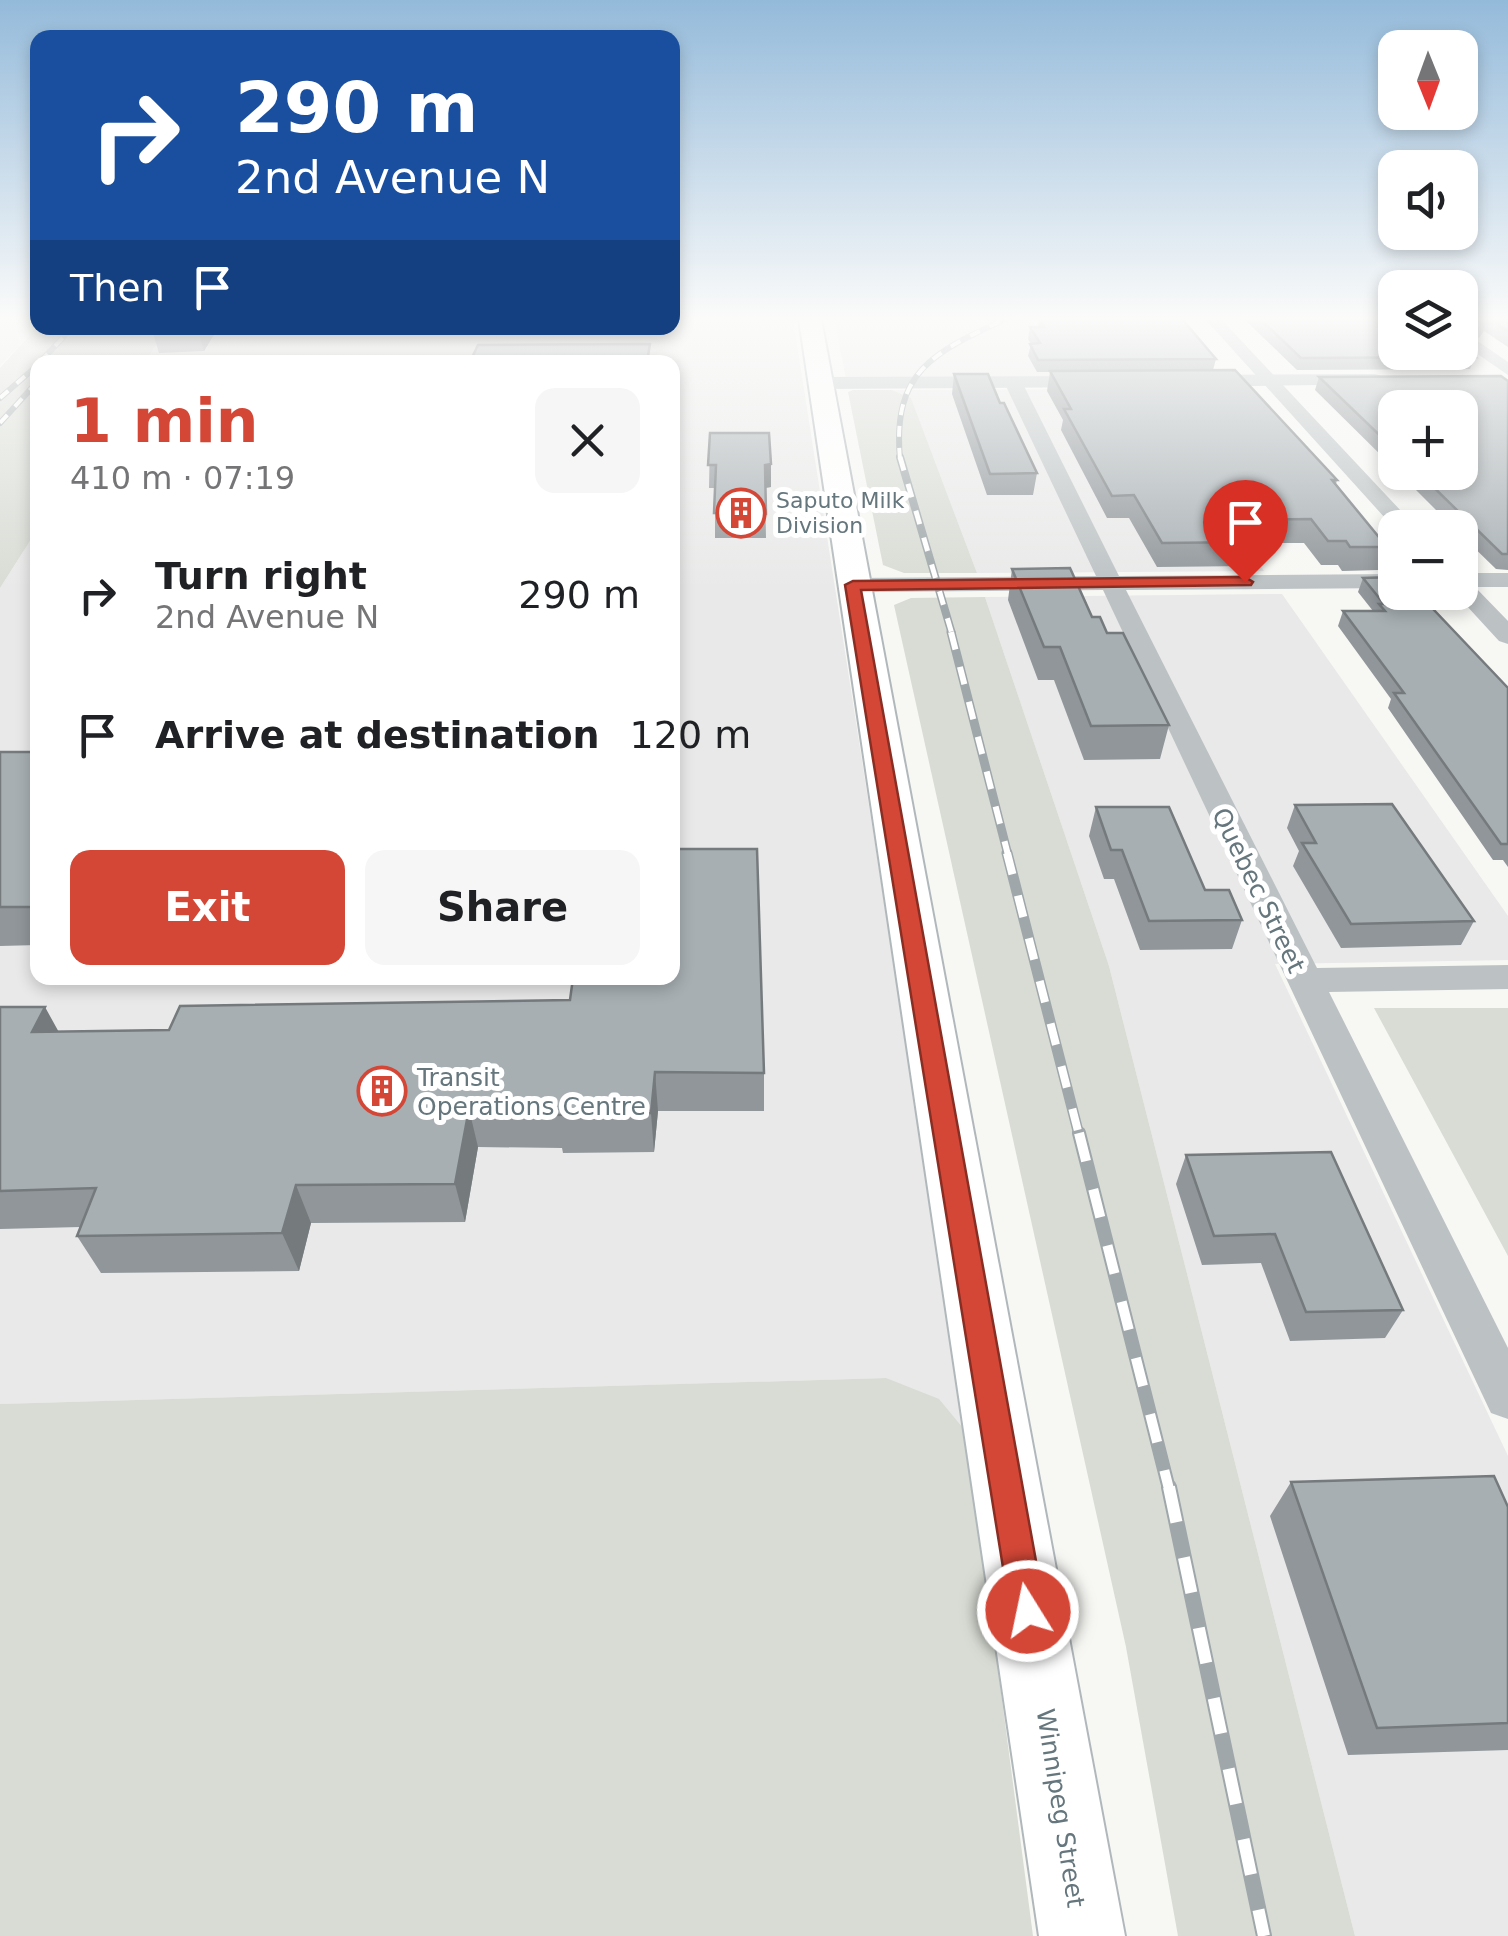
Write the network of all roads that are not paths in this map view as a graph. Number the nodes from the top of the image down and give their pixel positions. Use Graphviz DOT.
graph roads {
  1 [pos="825,409"];
  2 [pos="1026,409"];
  3 [pos="1295,409"];
  4 [pos="1389,510"];
  5 [pos="1508,580"];
  6 [pos="1378,581"];
  7 [pos="1478,582"];
  8 [pos="1109,583"];
  9 [pos="853,585"];
  10 [pos="1478,603"];
  11 [pos="1508,636"];
  12 [pos="1508,977"];
  13 [pos="1302,980"];
  14 [pos="1508,1397"];
  15 [pos="1082,1936"];
  1 -- 9 [label="main road, Winnipeg Street"];
  2 -- 8 [label="street, Quebec Street"];
  3 -- 4 [label="street"];
  5 -- 7 [label="street"];
  6 -- 8 [label="street"];
  8 -- 9 [label="street"];
  8 -- 13 [label="street, Quebec Street"];
  9 -- 15 [label="main road, Winnipeg Street"];
  10 -- 11 [label="street"];
  12 -- 13 [label="street"];
  13 -- 14 [label="street, Quebec Street"];
}
